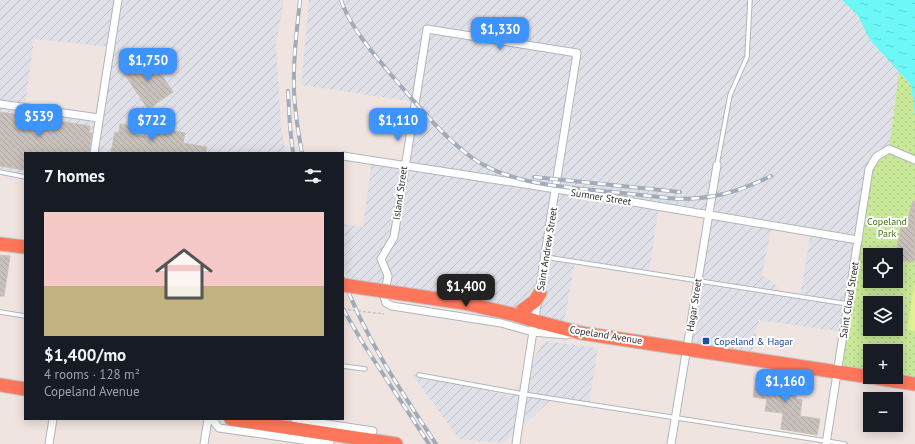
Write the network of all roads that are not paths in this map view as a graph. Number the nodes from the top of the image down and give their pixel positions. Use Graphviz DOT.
graph roads {
  1 [pos="118,0"];
  2 [pos="750,0"];
  3 [pos="577,53"];
  4 [pos="0,104"];
  5 [pos="99,118"];
  6 [pos="94,152"];
  7 [pos="344,156"];
  8 [pos="915,160"];
  9 [pos="404,165"];
  10 [pos="717,165"];
  11 [pos="0,172"];
  12 [pos="24,176"];
  13 [pos="556,189"];
  14 [pos="709,215"];
  15 [pos="858,240"];
  16 [pos="0,244"];
  17 [pos="24,247"];
  18 [pos="545,257"];
  19 [pos="698,281"];
  20 [pos="344,285"];
  21 [pos="540,293"];
  22 [pos="848,304"];
  23 [pos="0,312"];
  24 [pos="516,315"];
  25 [pos="24,316"];
  26 [pos="534,327"];
  27 [pos="687,348"];
  28 [pos="344,366"];
  29 [pos="365,369"];
  30 [pos="838,372"];
  31 [pos="420,376"];
  32 [pos="863,376"];
  33 [pos="903,382"];
  34 [pos="915,384"];
  35 [pos="0,385"];
  36 [pos="24,389"];
  37 [pos="523,394"];
  38 [pos="676,417"];
  39 [pos="53,420"];
  40 [pos="208,420"];
  41 [pos="213,420"];
  42 [pos="238,420"];
  43 [pos="302,420"];
  44 [pos="373,431"];
  45 [pos="827,442"];
  46 [pos="49,444"];
  47 [pos="204,444"];
  48 [pos="330,444"];
  49 [pos="396,444"];
  50 [pos="516,444"];
  51 [pos="671,444"];
  52 [pos="845,444"];
  1 -- 5 [label="street"];
  2 -- 10 [label="lane"];
  3 -- 9 [label="street, Island Street"];
  3 -- 13 [label="street, Saint Andrew Street"];
  4 -- 5 [label="street"];
  5 -- 6 [label="street"];
  7 -- 9 [label="street, Sumner Street"];
  8 -- 15 [label="street, Saint Cloud Street"];
  9 -- 13 [label="street, Sumner Street"];
  9 -- 26 [label="street, Island Street"];
  10 -- 14 [label="street, Hagar Street"];
  11 -- 12 [label="lane"];
  13 -- 14 [label="street, Sumner Street"];
  13 -- 18 [label="street, Saint Andrew Street"];
  14 -- 15 [label="street, Sumner Street"];
  14 -- 19 [label="street, Hagar Street"];
  15 -- 22 [label="street, Saint Cloud Street"];
  16 -- 17 [label="highway"];
  18 -- 19 [label="lane"];
  18 -- 21 [label="street, Saint Andrew Street"];
  19 -- 22 [label="lane"];
  19 -- 27 [label="street, Hagar Street"];
  20 -- 24 [label="highway, Copeland Avenue, bridge"];
  21 -- 24 [label="highway"];
  21 -- 26 [label="street, Saint Andrew Street"];
  22 -- 30 [label="street, Saint Cloud Street"];
  23 -- 25 [label="lane"];
  24 -- 26 [label="highway, Copeland Avenue"];
  26 -- 27 [label="highway, Copeland Avenue"];
  26 -- 37 [label="street, Saint Andrew Street"];
  27 -- 30 [label="highway, Copeland Avenue"];
  27 -- 38 [label="street, Hagar Street"];
  28 -- 29 [label="lane"];
  30 -- 32 [label="highway, Copeland Avenue"];
  30 -- 45 [label="street, Saint Cloud Street"];
  31 -- 37 [label="lane"];
  33 -- 34 [label="highway, Copeland Avenue"];
  35 -- 36 [label="highway"];
  37 -- 38 [label="lane"];
  37 -- 50 [label="street, Saint Andrew Street"];
  38 -- 45 [label="lane"];
  38 -- 51 [label="street, Hagar Street"];
  39 -- 46 [label="street"];
  40 -- 47 [label="street"];
  41 -- 48 [label="street"];
  42 -- 49 [label="highway"];
  43 -- 44 [label="street"];
  45 -- 52 [label="lane"];
}
